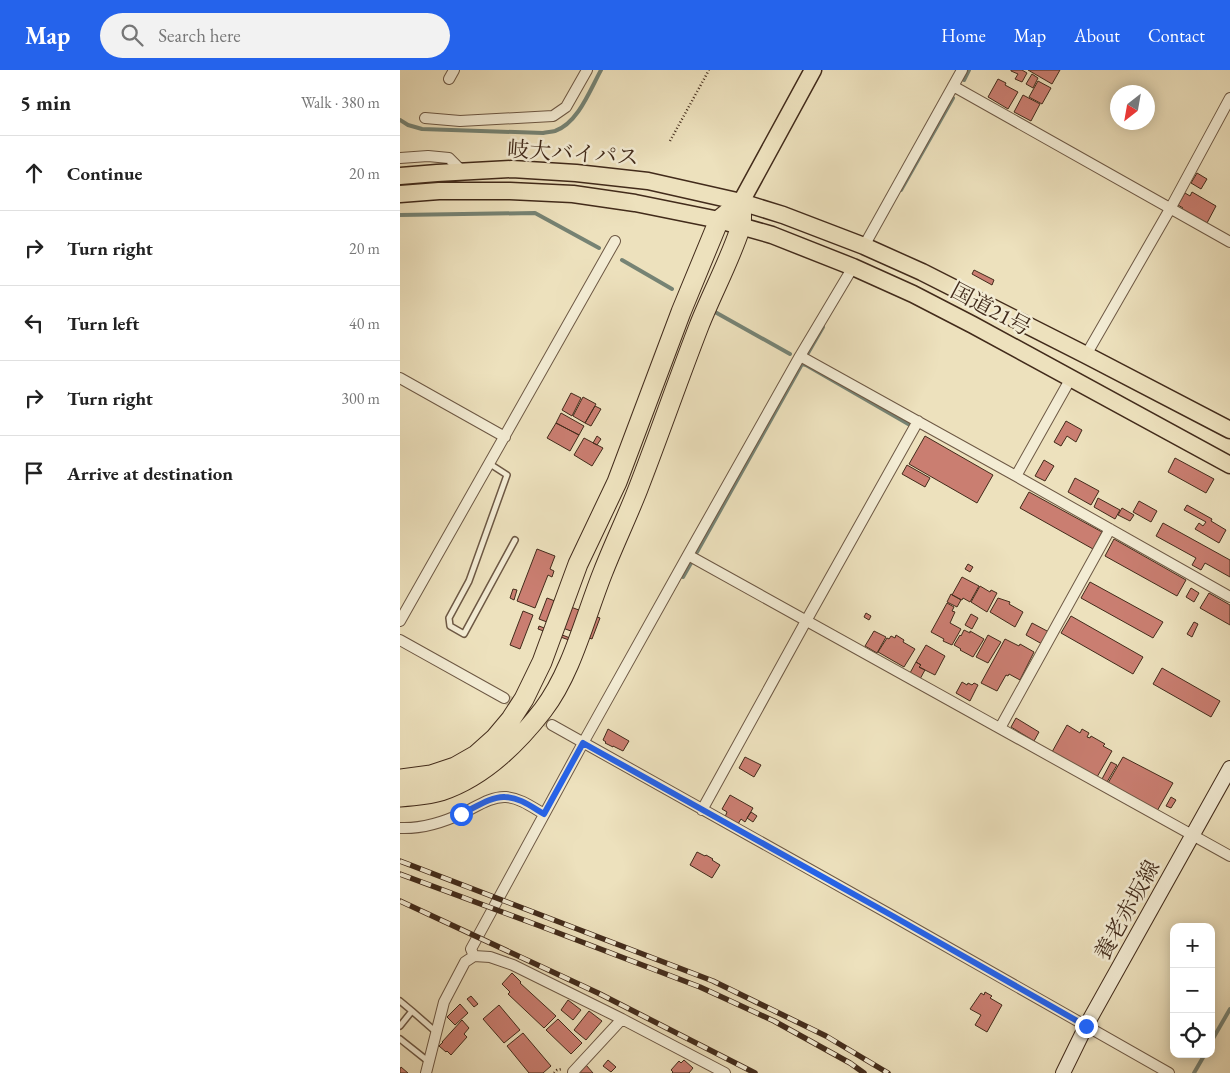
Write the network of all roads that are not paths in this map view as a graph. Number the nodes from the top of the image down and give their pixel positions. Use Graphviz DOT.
graph roads {
  1 [pos="587,70"];
  2 [pos="813,70"];
  3 [pos="962,70"];
  4 [pos="953,86"];
  5 [pos="1230,98"];
  6 [pos="425,118"];
  7 [pos="400,158"];
  8 [pos="463,172"];
  9 [pos="400,176"];
  10 [pos="400,194"];
  11 [pos="741,202"];
  12 [pos="1170,209"];
  13 [pos="720,220"];
  14 [pos="741,226"];
  15 [pos="615,241"];
  16 [pos="1230,242"];
  17 [pos="864,246"];
  18 [pos="853,267"];
  19 [pos="1086,354"];
  20 [pos="800,356"];
  21 [pos="400,378"];
  22 [pos="1071,378"];
  23 [pos="918,421"];
  24 [pos="1230,430"];
  25 [pos="505,437"];
  26 [pos="490,464"];
  27 [pos="1230,464"];
  28 [pos="1016,476"];
  29 [pos="1110,529"];
  30 [pos="515,540"];
  31 [pos="688,555"];
  32 [pos="1230,597"];
  33 [pos="400,621"];
  34 [pos="806,621"];
  35 [pos="400,640"];
  36 [pos="504,698"];
  37 [pos="552,725"];
  38 [pos="1000,728"];
  39 [pos="583,743"];
  40 [pos="1230,768"];
  41 [pos="400,779"];
  42 [pos="400,797"];
  43 [pos="702,810"];
  44 [pos="544,814"];
  45 [pos="400,828"];
  46 [pos="1192,835"];
  47 [pos="1230,856"];
  48 [pos="474,956"];
  49 [pos="400,1001"];
  50 [pos="412,1011"];
  51 [pos="622,1019"];
  52 [pos="400,1026"];
  53 [pos="1086,1026"];
  54 [pos="437,1032"];
  55 [pos="400,1039"];
  56 [pos="428,1068"];
  57 [pos="566,1072"];
  58 [pos="725,1073"];
  59 [pos="1063,1073"];
  60 [pos="1169,1073"];
  1 -- 6 [label="street"];
  2 -- 11 [label="main road"];
  3 -- 4 [label="street"];
  4 -- 12 [label="street"];
  4 -- 17 [label="street"];
  5 -- 12 [label="street"];
  7 -- 8 [label="street"];
  8 -- 9 [label="main road, 岐大バイパス"];
  8 -- 11 [label="main road, 岐大バイパス"];
  10 -- 13 [label="main road, 岐大バイパス"];
  11 -- 13 [label="highway"];
  11 -- 14 [label="highway"];
  11 -- 17 [label="main road, 国道21号"];
  12 -- 16 [label="street"];
  12 -- 19 [label="street"];
  13 -- 14 [label="main road, 国道21号"];
  13 -- 41 [label="highway"];
  14 -- 18 [label="main road, 国道21号"];
  14 -- 42 [label="highway"];
  15 -- 25 [label="street"];
  17 -- 19 [label="main road, 国道21号"];
  18 -- 20 [label="street"];
  18 -- 22 [label="main road, 国道21号"];
  19 -- 24 [label="main road, 国道21号"];
  20 -- 23 [label="street"];
  20 -- 31 [label="street"];
  21 -- 25 [label="street"];
  22 -- 27 [label="main road, 国道21号"];
  22 -- 28 [label="street"];
  23 -- 28 [label="street"];
  23 -- 34 [label="street"];
  25 -- 26 [label="street"];
  26 -- 30 [label="lane"];
  26 -- 33 [label="street"];
  28 -- 29 [label="street"];
  29 -- 32 [label="street"];
  29 -- 38 [label="street"];
  31 -- 34 [label="street"];
  31 -- 39 [label="street"];
  34 -- 38 [label="street"];
  34 -- 43 [label="street"];
  35 -- 36 [label="street"];
  37 -- 39 [label="street"];
  38 -- 46 [label="street"];
  39 -- 43 [label="street"];
  39 -- 44 [label="street"];
  40 -- 46 [label="main road, 養老赤坂線"];
  43 -- 53 [label="street"];
  44 -- 45 [label="street"];
  44 -- 48 [label="street"];
  46 -- 47 [label="street"];
  46 -- 53 [label="main road, 養老赤坂線"];
  48 -- 51 [label="street"];
  48 -- 54 [label="street"];
  49 -- 50 [label="lane"];
  50 -- 52 [label="lane"];
  50 -- 54 [label="lane"];
  51 -- 57 [label="street"];
  51 -- 58 [label="street"];
  53 -- 59 [label="main road, 養老赤坂線"];
  53 -- 60 [label="street"];
  54 -- 56 [label="street"];
  55 -- 56 [label="lane"];
}
